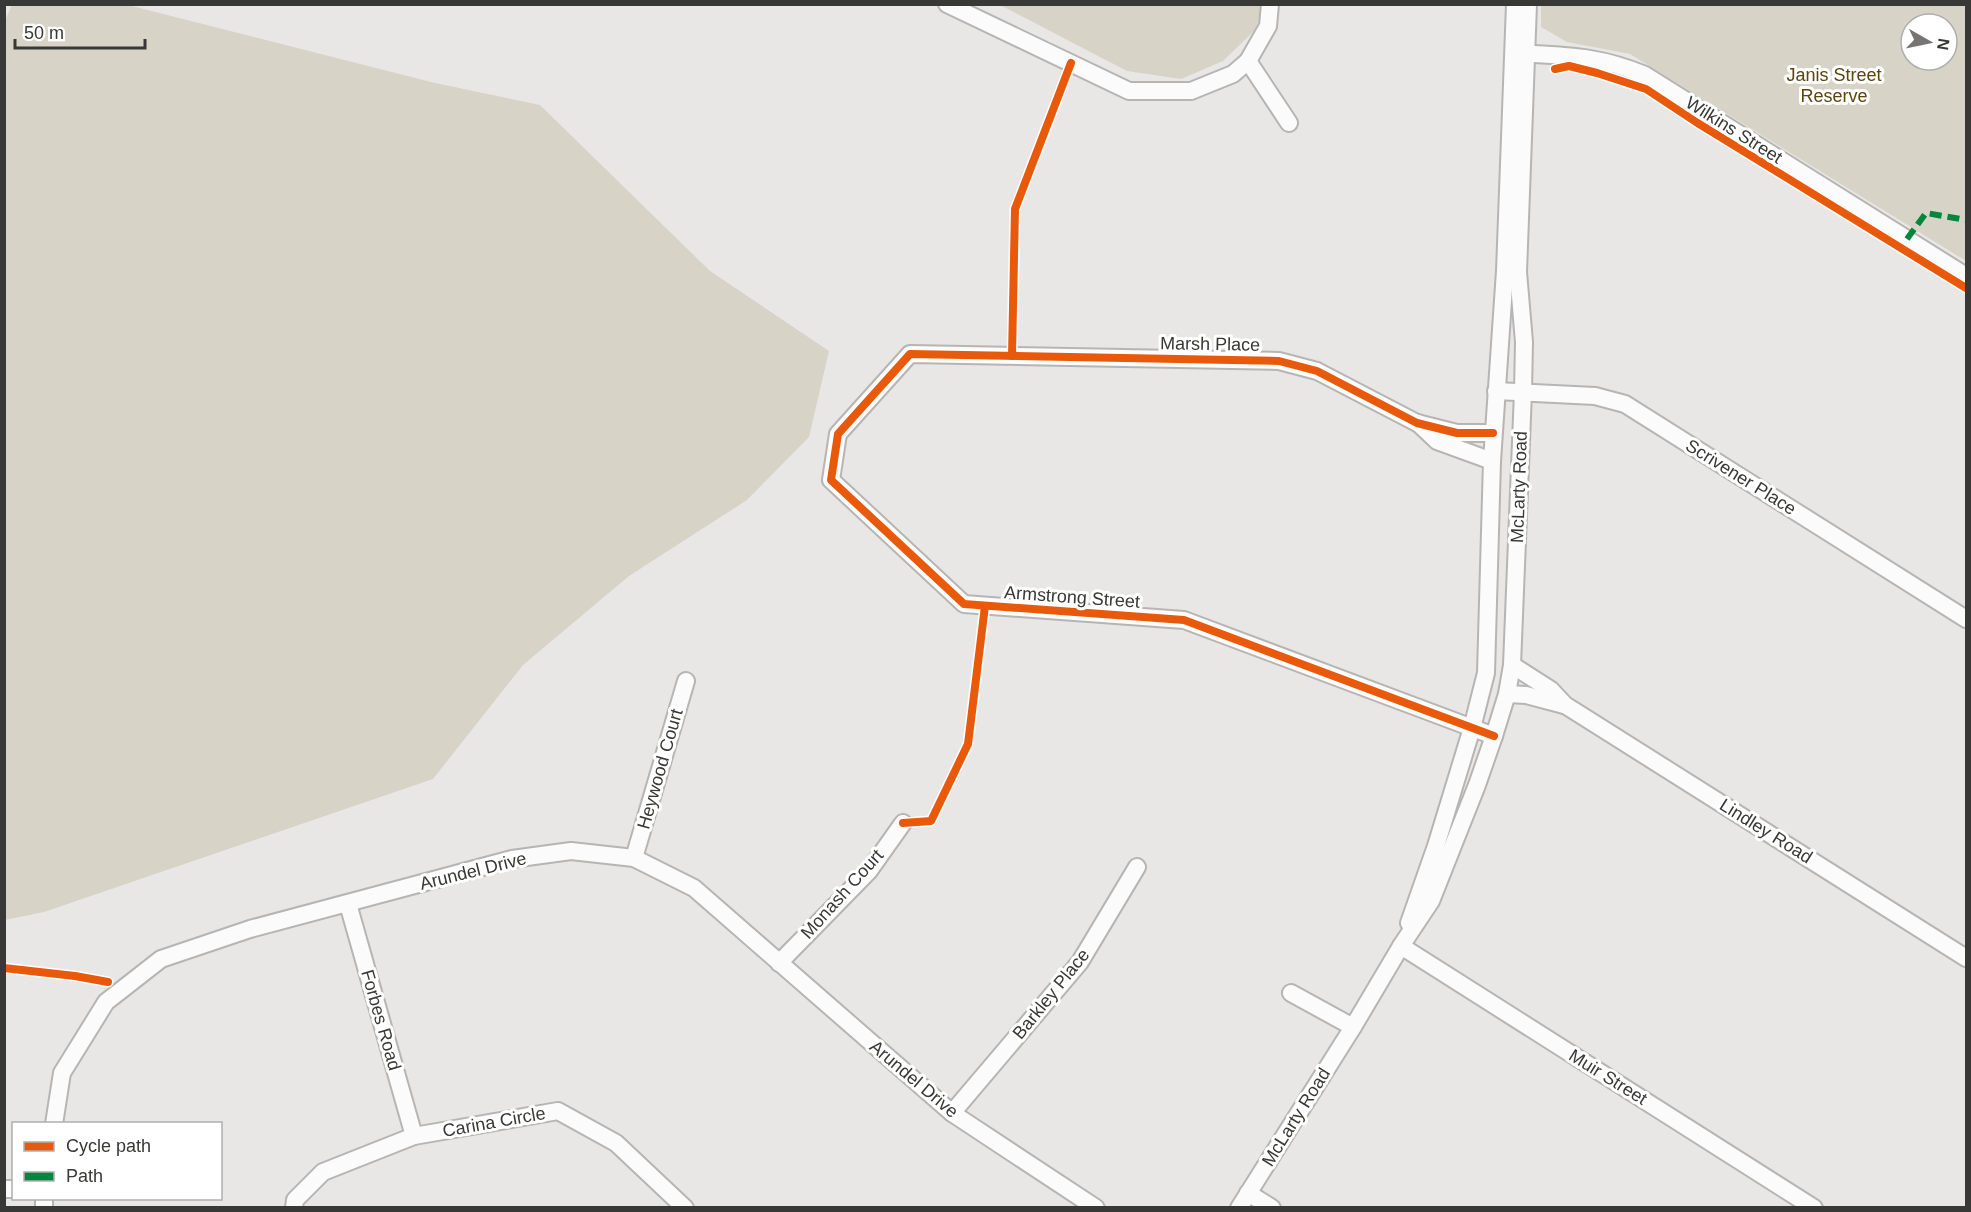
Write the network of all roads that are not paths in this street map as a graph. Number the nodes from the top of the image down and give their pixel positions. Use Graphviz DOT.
graph roads {
  1 [pos="1270,4"];
  2 [pos="1515,4"];
  3 [pos="1528,4"];
  4 [pos="949,5"];
  5 [pos="1520,53"];
  6 [pos="1248,61"];
  7 [pos="1289,123"];
  8 [pos="1966,276"];
  9 [pos="910,354"];
  10 [pos="1496,392"];
  11 [pos="1523,392"];
  12 [pos="1417,423"];
  13 [pos="1492,447"];
  14 [pos="1521,450"];
  15 [pos="1966,620"];
  16 [pos="1486,673"];
  17 [pos="1509,679"];
  18 [pos="686,681"];
  19 [pos="1565,705"];
  20 [pos="1472,728"];
  21 [pos="1494,736"];
  22 [pos="903,823"];
  23 [pos="634,858"];
  24 [pos="1137,867"];
  25 [pos="348,904"];
  26 [pos="1401,946"];
  27 [pos="1966,958"];
  28 [pos="779,963"];
  29 [pos="1291,993"];
  30 [pos="1353,1027"];
  31 [pos="952,1113"];
  32 [pos="54,1122"];
  33 [pos="414,1136"];
  34 [pos="1248,1193"];
  35 [pos="677,1205"];
  36 [pos="294,1208"];
  37 [pos="1096,1208"];
  38 [pos="1239,1208"];
  39 [pos="1272,1208"];
  40 [pos="1814,1208"];
  1 -- 6 [label="street"];
  2 -- 5 [label="street, McLarty Road"];
  3 -- 5 [label="street, McLarty Road"];
  4 -- 6 [label="street"];
  5 -- 8 [label="street, Wilkins Street"];
  5 -- 10 [label="street, McLarty Road"];
  5 -- 11 [label="street, McLarty Road"];
  6 -- 7 [label="street"];
  9 -- 12 [label="street, Marsh Place"];
  9 -- 20 [label="street, Armstrong Street"];
  10 -- 11 [label="street, Scrivener Place"];
  10 -- 13 [label="street, McLarty Road"];
  11 -- 14 [label="street, McLarty Road"];
  11 -- 15 [label="street, Scrivener Place"];
  12 -- 13 [label="street, Marsh Place"];
  12 -- 13 [label="street, Marsh Place"];
  13 -- 14 [label="street"];
  13 -- 16 [label="street, McLarty Road"];
  14 -- 17 [label="street, McLarty Road"];
  16 -- 17 [label="street"];
  16 -- 20 [label="street, McLarty Road"];
  17 -- 19 [label="street, Lindley Road"];
  17 -- 19 [label="street, Lindley Road"];
  17 -- 21 [label="street, McLarty Road"];
  18 -- 23 [label="street, Heywood Court"];
  19 -- 27 [label="street, Lindley Road"];
  20 -- 21 [label="street, Armstrong Street"];
  20 -- 26 [label="street, McLarty Road"];
  21 -- 26 [label="street, McLarty Road"];
  22 -- 28 [label="street, Monash Court"];
  23 -- 25 [label="street, Arundel Drive"];
  23 -- 28 [label="street, Arundel Drive"];
  24 -- 31 [label="street, Barkley Place"];
  25 -- 32 [label="street, Arundel Drive"];
  25 -- 33 [label="street, Forbes Road"];
  26 -- 30 [label="street, McLarty Road"];
  26 -- 40 [label="street, Muir Street"];
  28 -- 31 [label="street, Arundel Drive"];
  29 -- 30 [label="street"];
  30 -- 34 [label="street, McLarty Road"];
  31 -- 37 [label="street, Arundel Drive"];
  33 -- 35 [label="street, Carina Circle"];
  33 -- 36 [label="street, Carina Circle"];
  34 -- 38 [label="street, McLarty Road"];
  34 -- 39 [label="street"];
}
